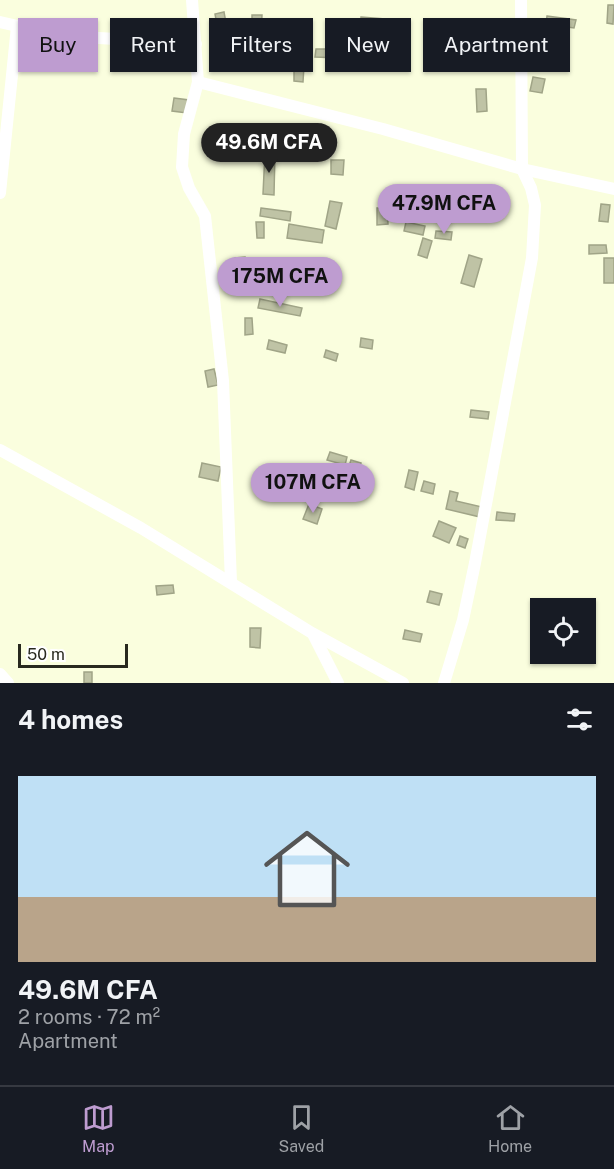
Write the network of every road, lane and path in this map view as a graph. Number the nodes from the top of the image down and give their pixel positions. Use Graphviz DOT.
graph roads {
  1 [pos="192,0"];
  2 [pos="521,0"];
  3 [pos="194,18"];
  4 [pos="0,22"];
  5 [pos="17,26"];
  6 [pos="110,39"];
  7 [pos="197,63"];
  8 [pos="198,82"];
  9 [pos="522,169"];
  10 [pos="614,189"];
  11 [pos="0,193"];
  12 [pos="0,450"];
  13 [pos="231,582"];
  14 [pos="312,633"];
  15 [pos="0,674"];
  16 [pos="8,683"];
  17 [pos="338,683"];
  18 [pos="403,683"];
  19 [pos="444,683"];
  1 -- 3 [label="street"];
  2 -- 9 [label="street"];
  4 -- 5 [label="street"];
  5 -- 6 [label="street"];
  5 -- 11 [label="street"];
  7 -- 8 [label="street"];
  8 -- 9 [label="street"];
  8 -- 13 [label="street"];
  9 -- 10 [label="street"];
  9 -- 19 [label="street"];
  12 -- 13 [label="street"];
  13 -- 14 [label="street"];
  14 -- 17 [label="street"];
  14 -- 18 [label="street"];
  15 -- 16 [label="street"];
}
